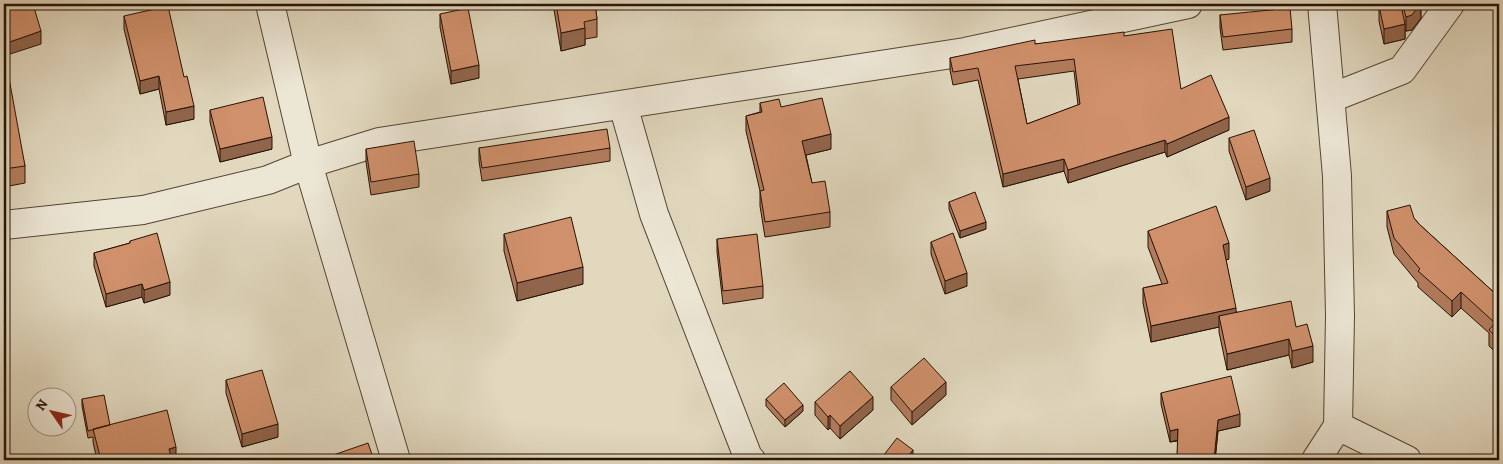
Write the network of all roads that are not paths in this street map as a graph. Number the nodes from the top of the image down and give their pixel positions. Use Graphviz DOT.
graph roads {
  1 [pos="270,4"];
  2 [pos="1188,4"];
  3 [pos="1322,4"];
  4 [pos="1450,4"];
  5 [pos="1331,98"];
  6 [pos="623,105"];
  7 [pos="308,164"];
  8 [pos="4,225"];
  9 [pos="1338,426"];
  10 [pos="396,460"];
  11 [pos="751,460"];
  12 [pos="1316,460"];
  13 [pos="1407,460"];
  1 -- 7 [label="street"];
  2 -- 6 [label="street"];
  3 -- 5 [label="street"];
  4 -- 5 [label="street"];
  5 -- 9 [label="street"];
  6 -- 7 [label="street"];
  6 -- 11 [label="street"];
  7 -- 8 [label="street"];
  7 -- 10 [label="street"];
  9 -- 12 [label="street"];
  9 -- 13 [label="street"];
}
